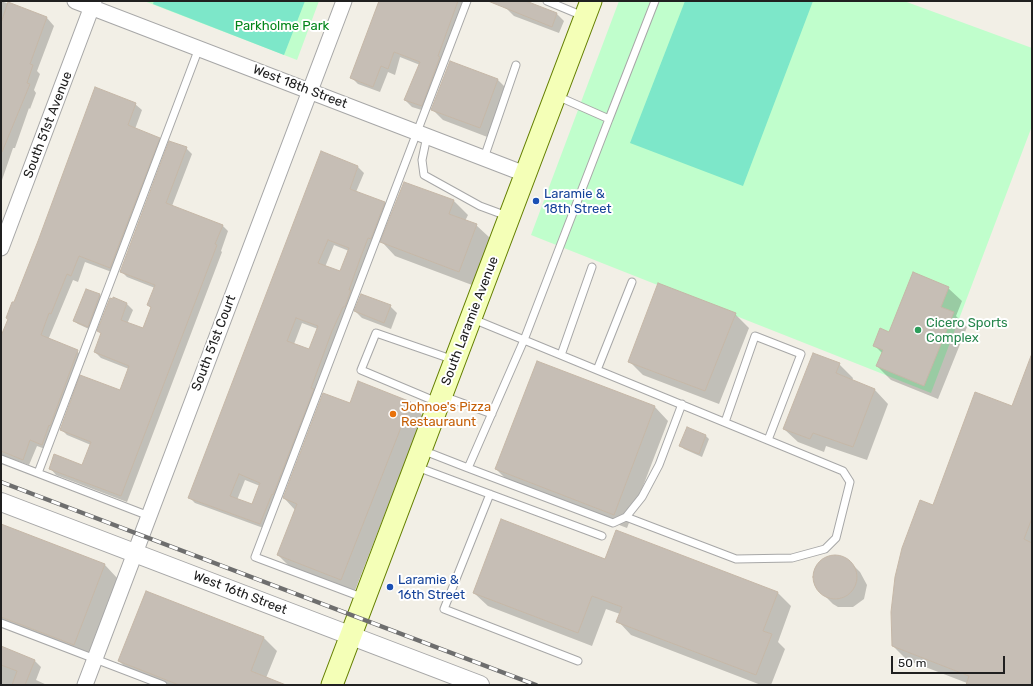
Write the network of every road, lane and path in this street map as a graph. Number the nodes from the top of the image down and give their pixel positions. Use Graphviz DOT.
graph roads {
  1 [pos="75,1"];
  2 [pos="344,1"];
  3 [pos="467,1"];
  4 [pos="547,1"];
  5 [pos="655,1"];
  6 [pos="93,4"];
  7 [pos="588,9"];
  8 [pos="199,48"];
  9 [pos="516,65"];
  10 [pos="310,91"];
  11 [pos="555,95"];
  12 [pos="609,118"];
  13 [pos="422,134"];
  14 [pos="484,158"];
  15 [pos="525,174"];
  16 [pos="509,217"];
  17 [pos="1,248"];
  18 [pos="592,267"];
  19 [pos="632,282"];
  20 [pos="471,319"];
  21 [pos="524,340"];
  22 [pos="561,355"];
  23 [pos="455,360"];
  24 [pos="598,370"];
  25 [pos="440,399"];
  26 [pos="682,404"];
  27 [pos="492,414"];
  28 [pos="725,422"];
  29 [pos="768,440"];
  30 [pos="418,458"];
  31 [pos="1,459"];
  32 [pos="468,468"];
  33 [pos="38,473"];
  34 [pos="490,494"];
  35 [pos="1,502"];
  36 [pos="149,516"];
  37 [pos="626,517"];
  38 [pos="602,536"];
  39 [pos="135,553"];
  40 [pos="365,599"];
  41 [pos="1,623"];
  42 [pos="350,636"];
  43 [pos="95,659"];
  44 [pos="578,661"];
  45 [pos="85,685"];
  46 [pos="163,685"];
  47 [pos="332,685"];
  48 [pos="480,685"];
  1 -- 6 [label="street, West 18th Street"];
  2 -- 10 [label="street, South 51st Court"];
  3 -- 13 [label="lane"];
  4 -- 7 [label="lane"];
  5 -- 12 [label="lane"];
  6 -- 8 [label="street, West 18th Street"];
  6 -- 17 [label="street, South 51st Avenue"];
  7 -- 11 [label="main road, South Laramie Avenue"];
  8 -- 10 [label="street, West 18th Street"];
  8 -- 33 [label="lane"];
  9 -- 14 [label="lane"];
  10 -- 13 [label="street, West 18th Street"];
  10 -- 36 [label="street, South 51st Court"];
  11 -- 12 [label="lane"];
  11 -- 15 [label="main road, South Laramie Avenue"];
  12 -- 21 [label="lane"];
  13 -- 14 [label="street, West 18th Street"];
  13 -- 16 [label="lane"];
  13 -- 40 [label="lane"];
  14 -- 15 [label="street, West 18th Street"];
  15 -- 16 [label="main road, South Laramie Avenue"];
  16 -- 20 [label="main road, South Laramie Avenue"];
  18 -- 22 [label="lane"];
  19 -- 24 [label="lane"];
  20 -- 21 [label="lane"];
  20 -- 23 [label="main road, South Laramie Avenue"];
  21 -- 22 [label="lane"];
  21 -- 27 [label="lane"];
  22 -- 24 [label="lane"];
  23 -- 25 [label="main road, South Laramie Avenue"];
  23 -- 25 [label="lane"];
  24 -- 26 [label="lane"];
  25 -- 27 [label="lane"];
  25 -- 30 [label="main road, South Laramie Avenue"];
  26 -- 28 [label="lane"];
  26 -- 37 [label="lane"];
  27 -- 32 [label="lane"];
  28 -- 29 [label="lane"];
  28 -- 29 [label="lane"];
  29 -- 37 [label="lane"];
  30 -- 32 [label="lane"];
  30 -- 34 [label="lane"];
  30 -- 40 [label="main road, South Laramie Avenue"];
  31 -- 33 [label="lane"];
  32 -- 37 [label="lane"];
  33 -- 36 [label="lane"];
  34 -- 38 [label="lane"];
  34 -- 44 [label="lane"];
  35 -- 39 [label="street, West 16th Street"];
  36 -- 39 [label="street, South 51st Court"];
  39 -- 42 [label="street, West 16th Street"];
  39 -- 43 [label="street, South 51st Court"];
  40 -- 42 [label="main road, South Laramie Avenue"];
  41 -- 43 [label="lane"];
  42 -- 47 [label="main road, South Laramie Avenue"];
  42 -- 48 [label="street, West 16th Street"];
  43 -- 45 [label="street, South 51st Court"];
  43 -- 46 [label="lane"];
}
